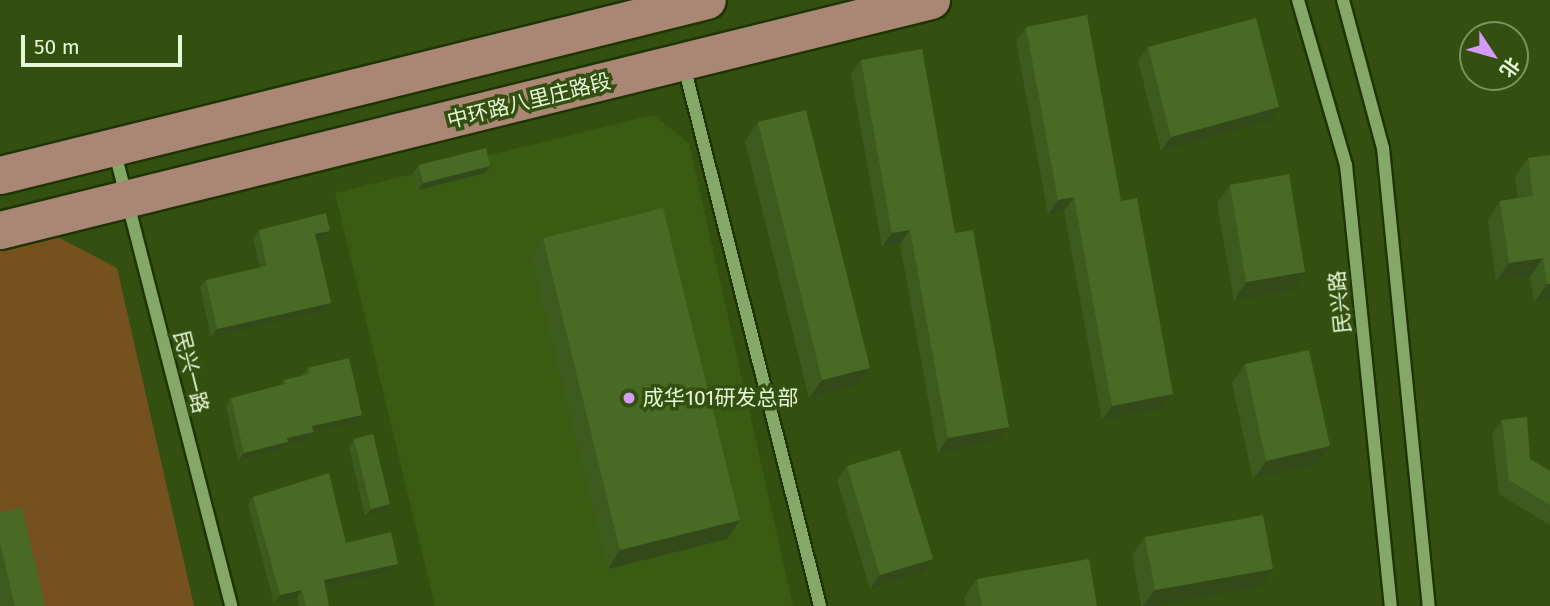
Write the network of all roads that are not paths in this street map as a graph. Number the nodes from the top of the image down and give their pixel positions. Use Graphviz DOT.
graph roads {
  1 [pos="707,0"];
  2 [pos="931,0"];
  3 [pos="1298,0"];
  4 [pos="1343,0"];
  5 [pos="683,62"];
  6 [pos="114,147"];
  7 [pos="0,175"];
  8 [pos="127,202"];
  9 [pos="0,230"];
  10 [pos="231,606"];
  11 [pos="820,606"];
  12 [pos="1391,606"];
  13 [pos="1429,606"];
  1 -- 6 [label="main road"];
  2 -- 5 [label="main road, 中环路八里庄路段"];
  3 -- 12 [label="street, 民兴路"];
  4 -- 13 [label="street"];
  5 -- 8 [label="main road, 中环路八里庄路段"];
  5 -- 11 [label="street"];
  6 -- 7 [label="main road"];
  6 -- 8 [label="street, 民兴一路"];
  8 -- 9 [label="main road, 中环路八里庄路段"];
  8 -- 10 [label="street, 民兴一路"];
}
